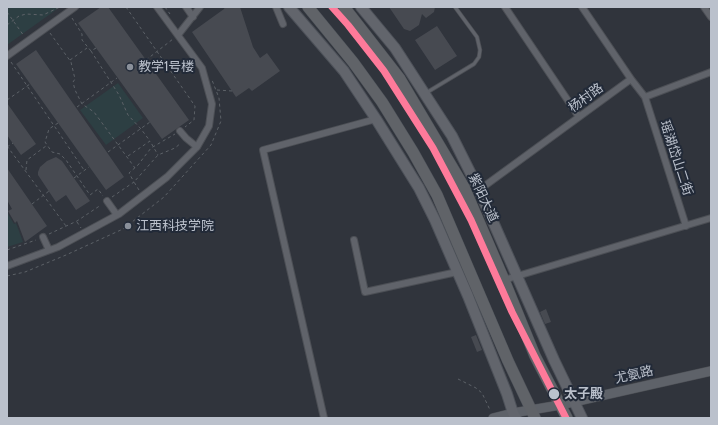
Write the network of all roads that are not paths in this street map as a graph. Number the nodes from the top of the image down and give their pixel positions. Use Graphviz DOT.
graph roads {
  1 [pos="75,7"];
  2 [pos="157,7"];
  3 [pos="186,7"];
  4 [pos="200,7"];
  5 [pos="276,7"];
  6 [pos="289,7"];
  7 [pos="308,7"];
  8 [pos="344,7"];
  9 [pos="361,7"];
  10 [pos="455,7"];
  11 [pos="505,7"];
  12 [pos="582,7"];
  13 [pos="704,7"];
  14 [pos="193,17"];
  15 [pos="711,17"];
  16 [pos="283,24"];
  17 [pos="178,35"];
  18 [pos="7,56"];
  19 [pos="711,72"];
  20 [pos="631,79"];
  21 [pos="425,94"];
  22 [pos="645,97"];
  23 [pos="579,117"];
  24 [pos="376,119"];
  25 [pos="180,131"];
  26 [pos="197,147"];
  27 [pos="480,190"];
  28 [pos="107,201"];
  29 [pos="117,215"];
  30 [pos="711,218"];
  31 [pos="686,226"];
  32 [pos="43,237"];
  33 [pos="354,240"];
  34 [pos="49,250"];
  35 [pos="7,266"];
  36 [pos="457,272"];
  37 [pos="517,276"];
  38 [pos="504,280"];
  39 [pos="711,370"];
  40 [pos="574,402"];
  41 [pos="560,405"];
  42 [pos="533,414"];
  43 [pos="515,415"];
  44 [pos="324,418"];
  45 [pos="493,418"];
  46 [pos="567,418"];
  47 [pos="582,418"];
  1 -- 18 [label="street"];
  2 -- 17 [label="street"];
  3 -- 14 [label="street"];
  4 -- 14 [label="street"];
  5 -- 16 [label="street"];
  6 -- 24 [label="main road"];
  7 -- 42 [label="highway"];
  8 -- 38 [label="highway, 紫阳大道"];
  9 -- 21 [label="main road"];
  10 -- 21 [label="lane"];
  11 -- 23 [label="street"];
  12 -- 20 [label="street"];
  13 -- 15 [label="street"];
  14 -- 17 [label="street"];
  17 -- 26 [label="street"];
  19 -- 22 [label="street"];
  20 -- 22 [label="street"];
  20 -- 23 [label="street, 杨村路"];
  21 -- 27 [label="main road"];
  22 -- 31 [label="street, 瑶湖岱山二街"];
  23 -- 27 [label="street, 杨村路"];
  24 -- 36 [label="main road"];
  24 -- 44 [label="street"];
  25 -- 26 [label="street"];
  26 -- 29 [label="street"];
  27 -- 37 [label="main road"];
  28 -- 29 [label="street"];
  29 -- 34 [label="street"];
  30 -- 31 [label="street"];
  31 -- 37 [label="street"];
  32 -- 34 [label="street"];
  33 -- 36 [label="street"];
  34 -- 35 [label="street"];
  36 -- 43 [label="main road"];
  37 -- 38 [label="street"];
  37 -- 40 [label="main road"];
  38 -- 41 [label="highway, 紫阳大道"];
  39 -- 40 [label="main road, 尤氨路"];
  40 -- 41 [label="main road, 尤氨路"];
  40 -- 47 [label="main road"];
  41 -- 42 [label="main road, 尤氨路"];
  41 -- 46 [label="highway, 紫阳大道"];
  42 -- 43 [label="main road, 尤氨路"];
  43 -- 45 [label="main road, 尤氨路"];
}
